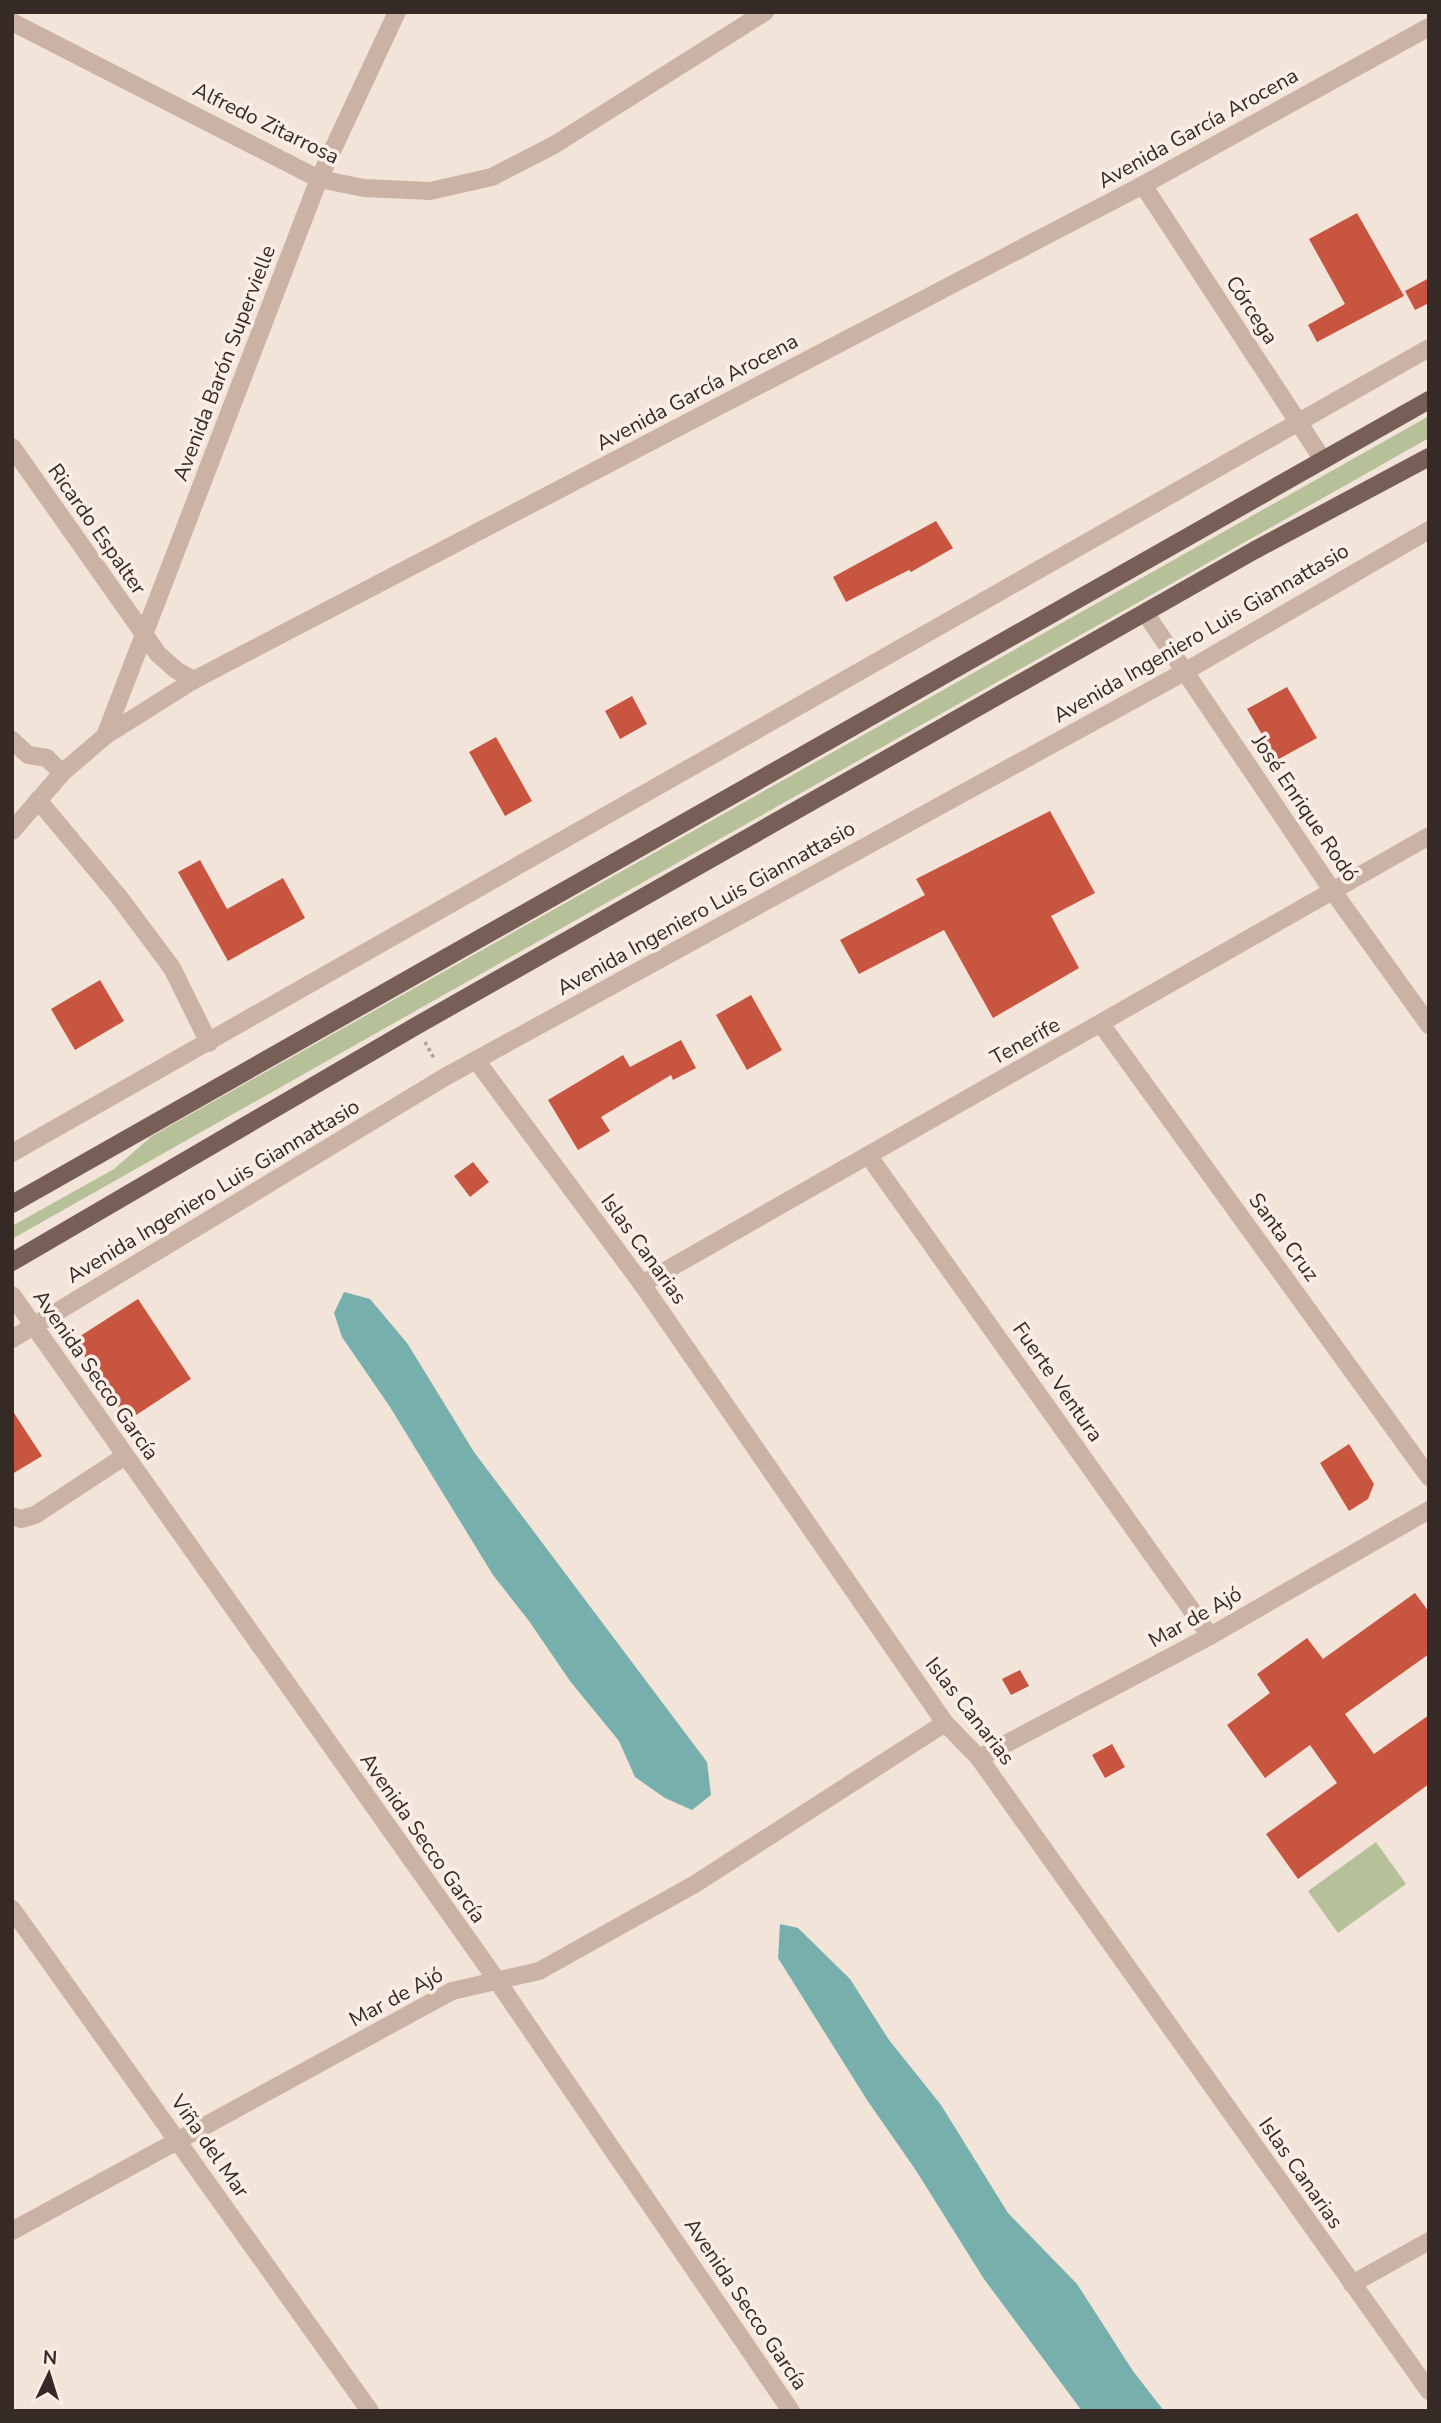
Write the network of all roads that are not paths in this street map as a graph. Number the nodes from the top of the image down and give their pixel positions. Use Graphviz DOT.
graph roads {
  1 [pos="397,12"];
  2 [pos="765,12"];
  3 [pos="12,22"];
  4 [pos="1429,27"];
  5 [pos="320,179"];
  6 [pos="1143,185"];
  7 [pos="1429,348"];
  8 [pos="1429,400"];
  9 [pos="1298,422"];
  10 [pos="12,447"];
  11 [pos="1429,457"];
  12 [pos="1323,460"];
  13 [pos="1429,530"];
  14 [pos="1146,614"];
  15 [pos="144,636"];
  16 [pos="1186,671"];
  17 [pos="194,680"];
  18 [pos="105,736"];
  19 [pos="12,740"];
  20 [pos="62,773"];
  21 [pos="38,800"];
  22 [pos="12,831"];
  23 [pos="1429,836"];
  24 [pos="1332,890"];
  25 [pos="1101,1024"];
  26 [pos="1429,1025"];
  27 [pos="209,1043"];
  28 [pos="476,1060"];
  29 [pos="12,1153"];
  30 [pos="868,1155"];
  31 [pos="12,1204"];
  32 [pos="12,1262"];
  33 [pos="642,1284"];
  34 [pos="12,1295"];
  35 [pos="34,1327"];
  36 [pos="12,1339"];
  37 [pos="125,1456"];
  38 [pos="1429,1477"];
  39 [pos="1429,1510"];
  40 [pos="12,1516"];
  41 [pos="1210,1636"];
  42 [pos="945,1723"];
  43 [pos="979,1758"];
  44 [pos="12,1909"];
  45 [pos="496,1979"];
  46 [pos="178,2140"];
  47 [pos="12,2231"];
  48 [pos="1429,2241"];
  49 [pos="1352,2284"];
  50 [pos="1429,2390"];
  51 [pos="370,2411"];
  52 [pos="791,2411"];
  1 -- 5 [label="street, Avenida Barón Supervielle"];
  2 -- 5 [label="street, Alfredo Zitarrosa"];
  3 -- 5 [label="street, Alfredo Zitarrosa"];
  4 -- 6 [label="street, Avenida García Arocena"];
  5 -- 15 [label="street, Avenida Barón Supervielle"];
  6 -- 9 [label="street, Córcega"];
  6 -- 17 [label="street, Avenida García Arocena"];
  7 -- 9 [label="street"];
  8 -- 12 [label="main road"];
  9 -- 12 [label="street, Córcega"];
  9 -- 27 [label="street"];
  10 -- 15 [label="street, Ricardo Espalter"];
  11 -- 14 [label="main road, Avenida Ingeniero Luis Giannattasio"];
  12 -- 31 [label="main road"];
  13 -- 16 [label="street, Avenida Ingeniero Luis Giannattasio"];
  14 -- 16 [label="street, José Enrique Rodó"];
  14 -- 32 [label="main road, Avenida Ingeniero Luis Giannattasio"];
  15 -- 17 [label="street, Ricardo Espalter"];
  15 -- 18 [label="street, Avenida Barón Supervielle"];
  16 -- 24 [label="street, José Enrique Rodó"];
  16 -- 28 [label="street, Avenida Ingeniero Luis Giannattasio"];
  17 -- 18 [label="street, Avenida García Arocena"];
  18 -- 20 [label="street, Avenida García Arocena"];
  19 -- 20 [label="street"];
  20 -- 21 [label="street, Avenida García Arocena"];
  21 -- 22 [label="street, Avenida García Arocena"];
  21 -- 27 [label="street"];
  23 -- 24 [label="street, Tenerife"];
  24 -- 25 [label="street, Tenerife"];
  24 -- 26 [label="street, José Enrique Rodó"];
  25 -- 30 [label="street, Tenerife"];
  25 -- 38 [label="street, Santa Cruz"];
  27 -- 29 [label="street"];
  28 -- 33 [label="street, Islas Canarias"];
  28 -- 35 [label="street, Avenida Ingeniero Luis Giannattasio"];
  30 -- 33 [label="street, Tenerife"];
  30 -- 41 [label="street, Fuerte Ventura"];
  33 -- 42 [label="street, Islas Canarias"];
  34 -- 35 [label="street, Avenida Secco García"];
  35 -- 36 [label="street, Avenida Ingeniero Luis Giannattasio"];
  35 -- 37 [label="street, Avenida Secco García"];
  37 -- 40 [label="street"];
  37 -- 45 [label="street, Avenida Secco García"];
  39 -- 41 [label="street, Mar de Ajó"];
  41 -- 43 [label="street, Mar de Ajó"];
  42 -- 43 [label="street, Islas Canarias"];
  42 -- 45 [label="street, Mar de Ajó"];
  43 -- 49 [label="street, Islas Canarias"];
  44 -- 46 [label="street, Viña del Mar"];
  45 -- 46 [label="street, Mar de Ajó"];
  45 -- 52 [label="street, Avenida Secco García"];
  46 -- 47 [label="street, Mar de Ajó"];
  46 -- 51 [label="street, Viña del Mar"];
  48 -- 49 [label="street"];
  49 -- 50 [label="street, Islas Canarias"];
}
